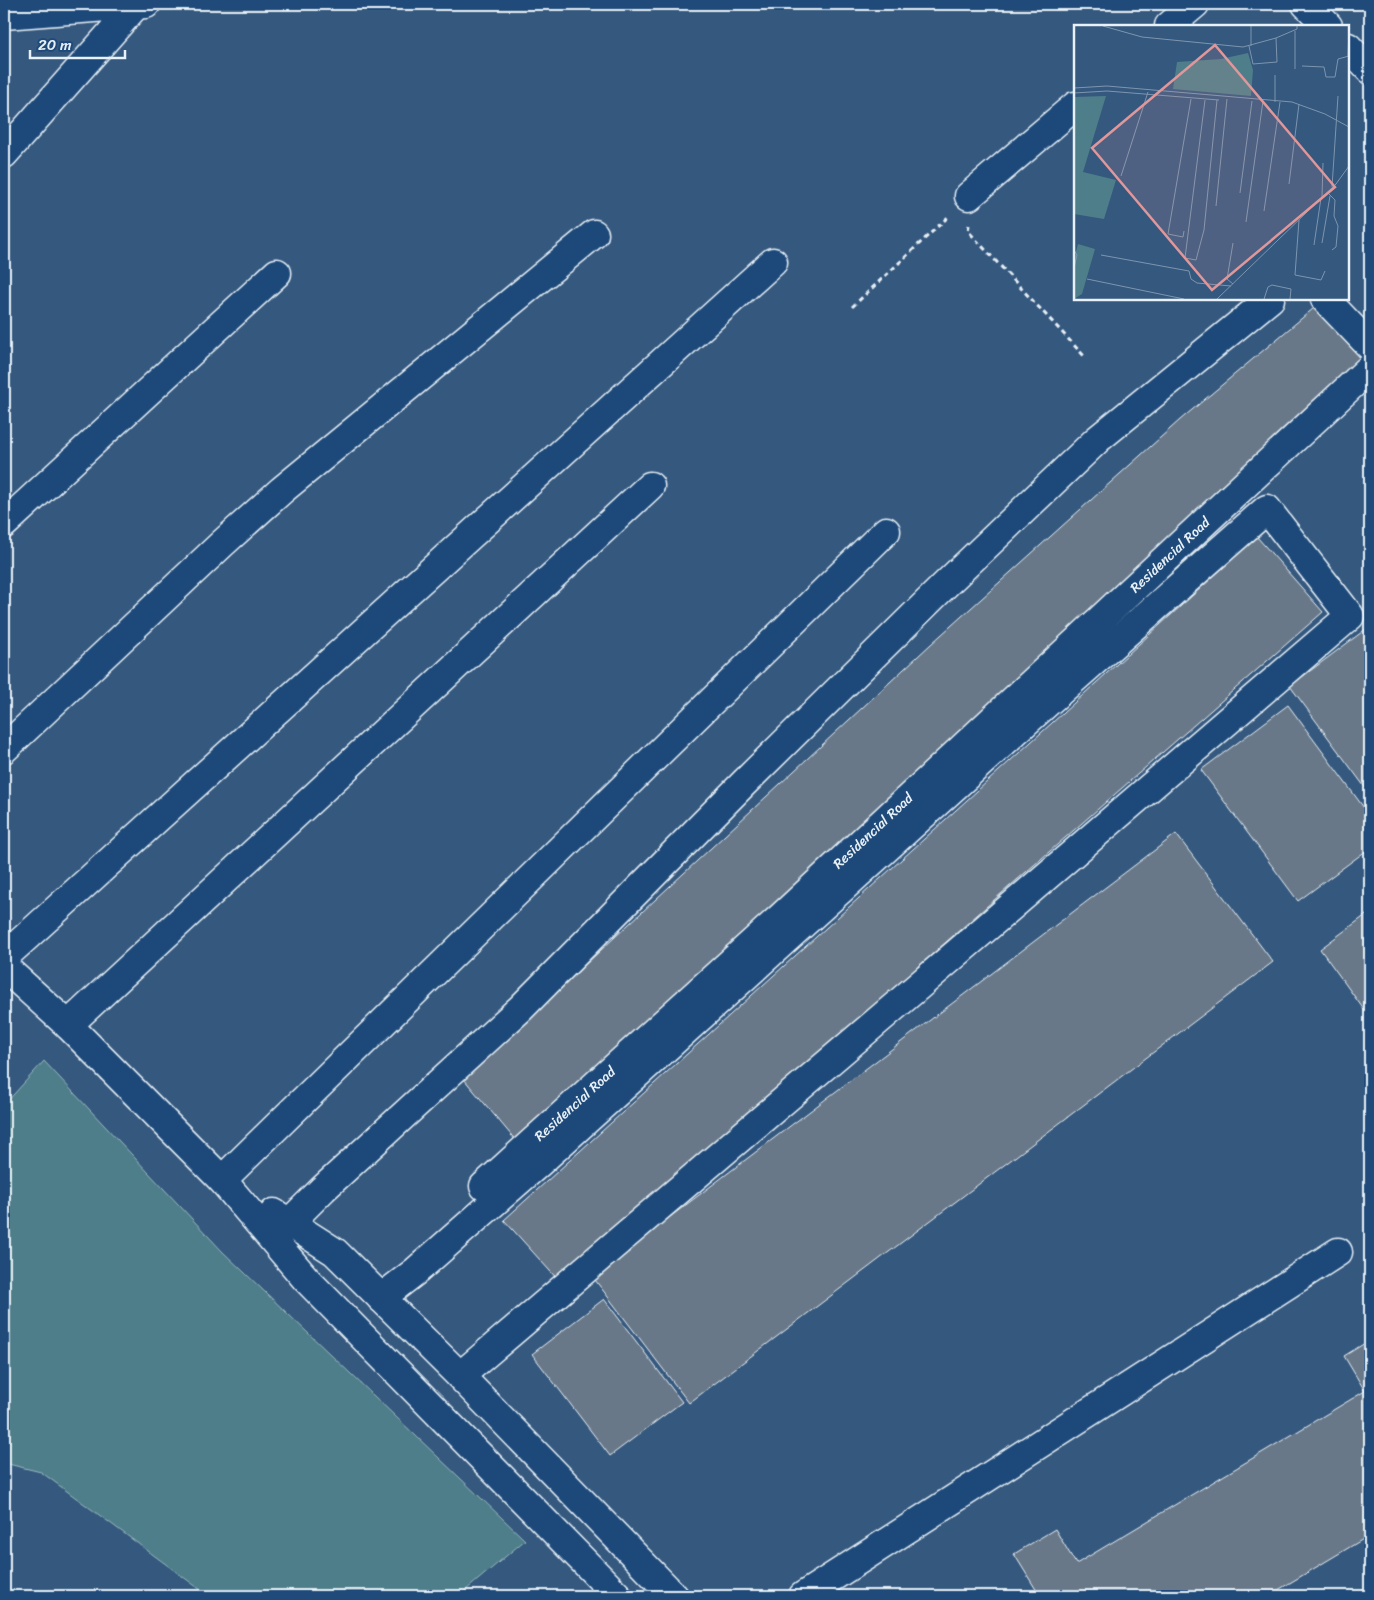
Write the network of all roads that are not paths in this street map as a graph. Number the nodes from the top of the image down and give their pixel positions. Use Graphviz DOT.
graph roads {
  1 [pos="142,4"];
  2 [pos="1195,4"];
  3 [pos="1306,4"];
  4 [pos="75,6"];
  5 [pos="7,18"];
  6 [pos="1170,25"];
  7 [pos="1327,25"];
  8 [pos="1349,48"];
  9 [pos="1370,70"];
  10 [pos="1074,107"];
  11 [pos="4,154"];
  12 [pos="970,196"];
  13 [pos="594,234"];
  14 [pos="773,262"];
  15 [pos="278,272"];
  16 [pos="1269,300"];
  17 [pos="1326,300"];
  18 [pos="1370,346"];
  19 [pos="1370,368"];
  20 [pos="650,486"];
  21 [pos="4,524"];
  22 [pos="886,531"];
  23 [pos="4,749"];
  24 [pos="4,957"];
  25 [pos="4,967"];
  26 [pos="68,1026"];
  27 [pos="222,1180"];
  28 [pos="289,1223"];
  29 [pos="1338,1252"];
  30 [pos="376,1293"];
  31 [pos="460,1376"];
  32 [pos="618,1596"];
  33 [pos="674,1596"];
  34 [pos="803,1596"];
  1 -- 4 [label="street"];
  1 -- 11 [label="street"];
  2 -- 6 [label="street"];
  3 -- 7 [label="street"];
  4 -- 5 [label="street"];
  8 -- 9 [label="street"];
  10 -- 12 [label="street"];
  13 -- 23 [label="street"];
  14 -- 24 [label="street"];
  15 -- 21 [label="street"];
  16 -- 28 [label="street"];
  17 -- 18 [label="street"];
  19 -- 30 [label="street, Residencial Road"];
  20 -- 26 [label="street"];
  22 -- 27 [label="street"];
  25 -- 26 [label="street"];
  26 -- 27 [label="street"];
  27 -- 28 [label="street"];
  27 -- 32 [label="street"];
  28 -- 30 [label="street"];
  29 -- 34 [label="street"];
  30 -- 31 [label="street"];
  30 -- 31 [label="street"];
  31 -- 33 [label="street"];
}
